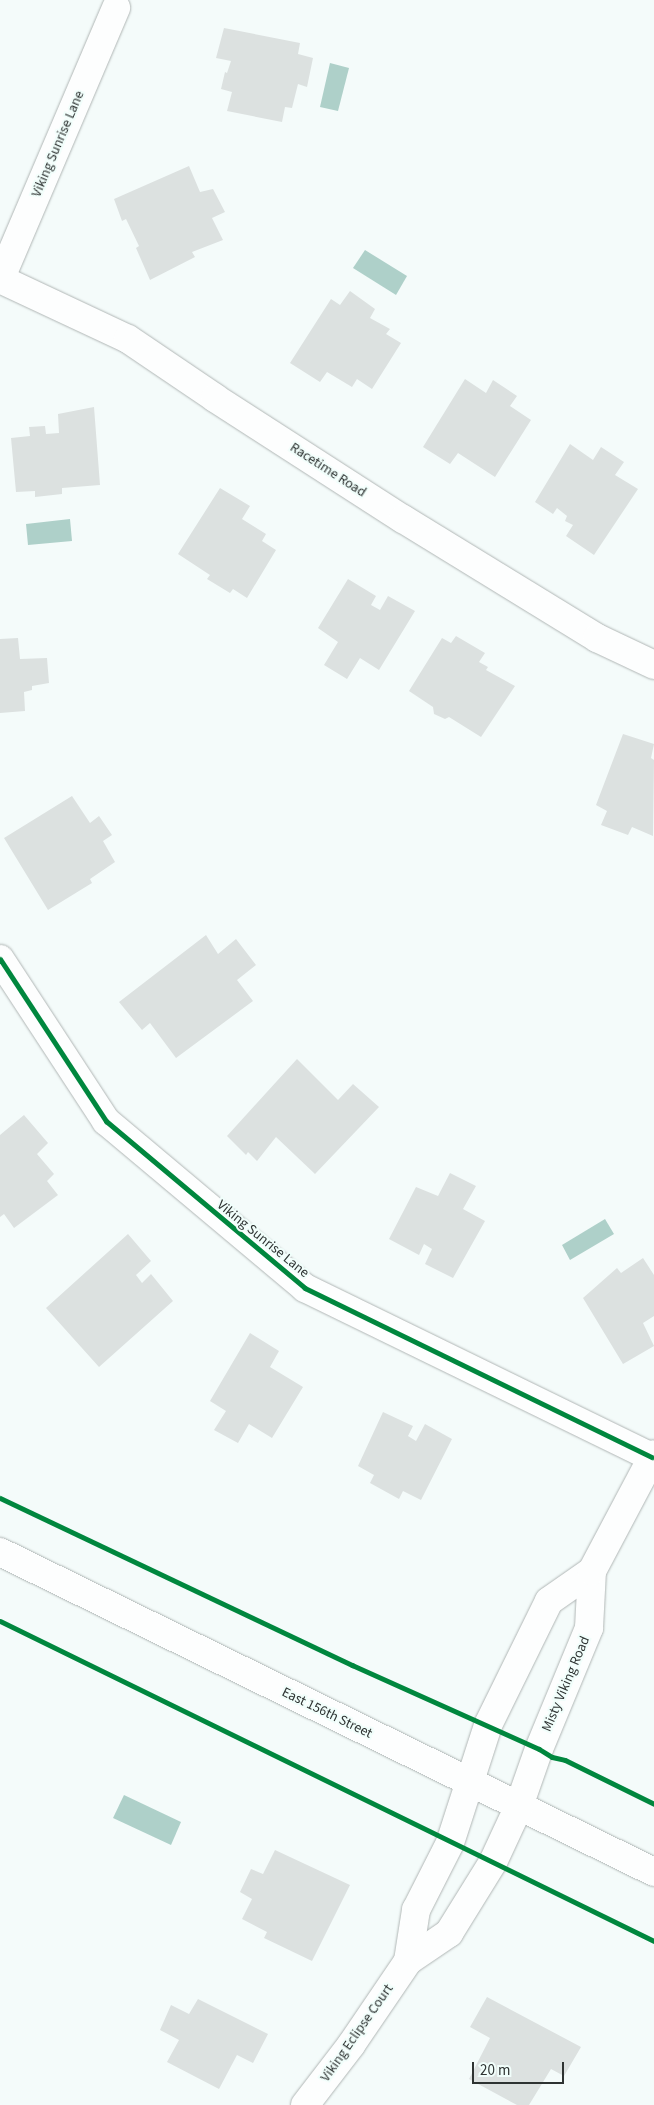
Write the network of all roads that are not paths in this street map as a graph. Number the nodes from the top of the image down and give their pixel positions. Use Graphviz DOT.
graph roads {
  1 [pos="116,8"];
  2 [pos="0,280"];
  3 [pos="654,666"];
  4 [pos="0,959"];
  5 [pos="653,1455"];
  6 [pos="0,1552"];
  7 [pos="592,1570"];
  8 [pos="470,1783"];
  9 [pos="519,1806"];
  10 [pos="654,1872"];
  11 [pos="408,1961"];
  12 [pos="305,2105"];
  1 -- 2 [label="street, Viking Sunrise Lane"];
  2 -- 3 [label="street, Racetime Road"];
  4 -- 5 [label="street, Viking Sunrise Lane"];
  5 -- 7 [label="street, Misty Viking Road"];
  6 -- 8 [label="street, East 156th Street"];
  7 -- 8 [label="street, Viking Eclipse Court"];
  7 -- 9 [label="street, Misty Viking Road"];
  8 -- 9 [label="street, East 156th Street"];
  8 -- 11 [label="street, Viking Eclipse Court"];
  9 -- 10 [label="street, East 156th Street"];
  9 -- 11 [label="street, Viking Eclipse Court"];
  11 -- 12 [label="street, Viking Eclipse Court"];
}
